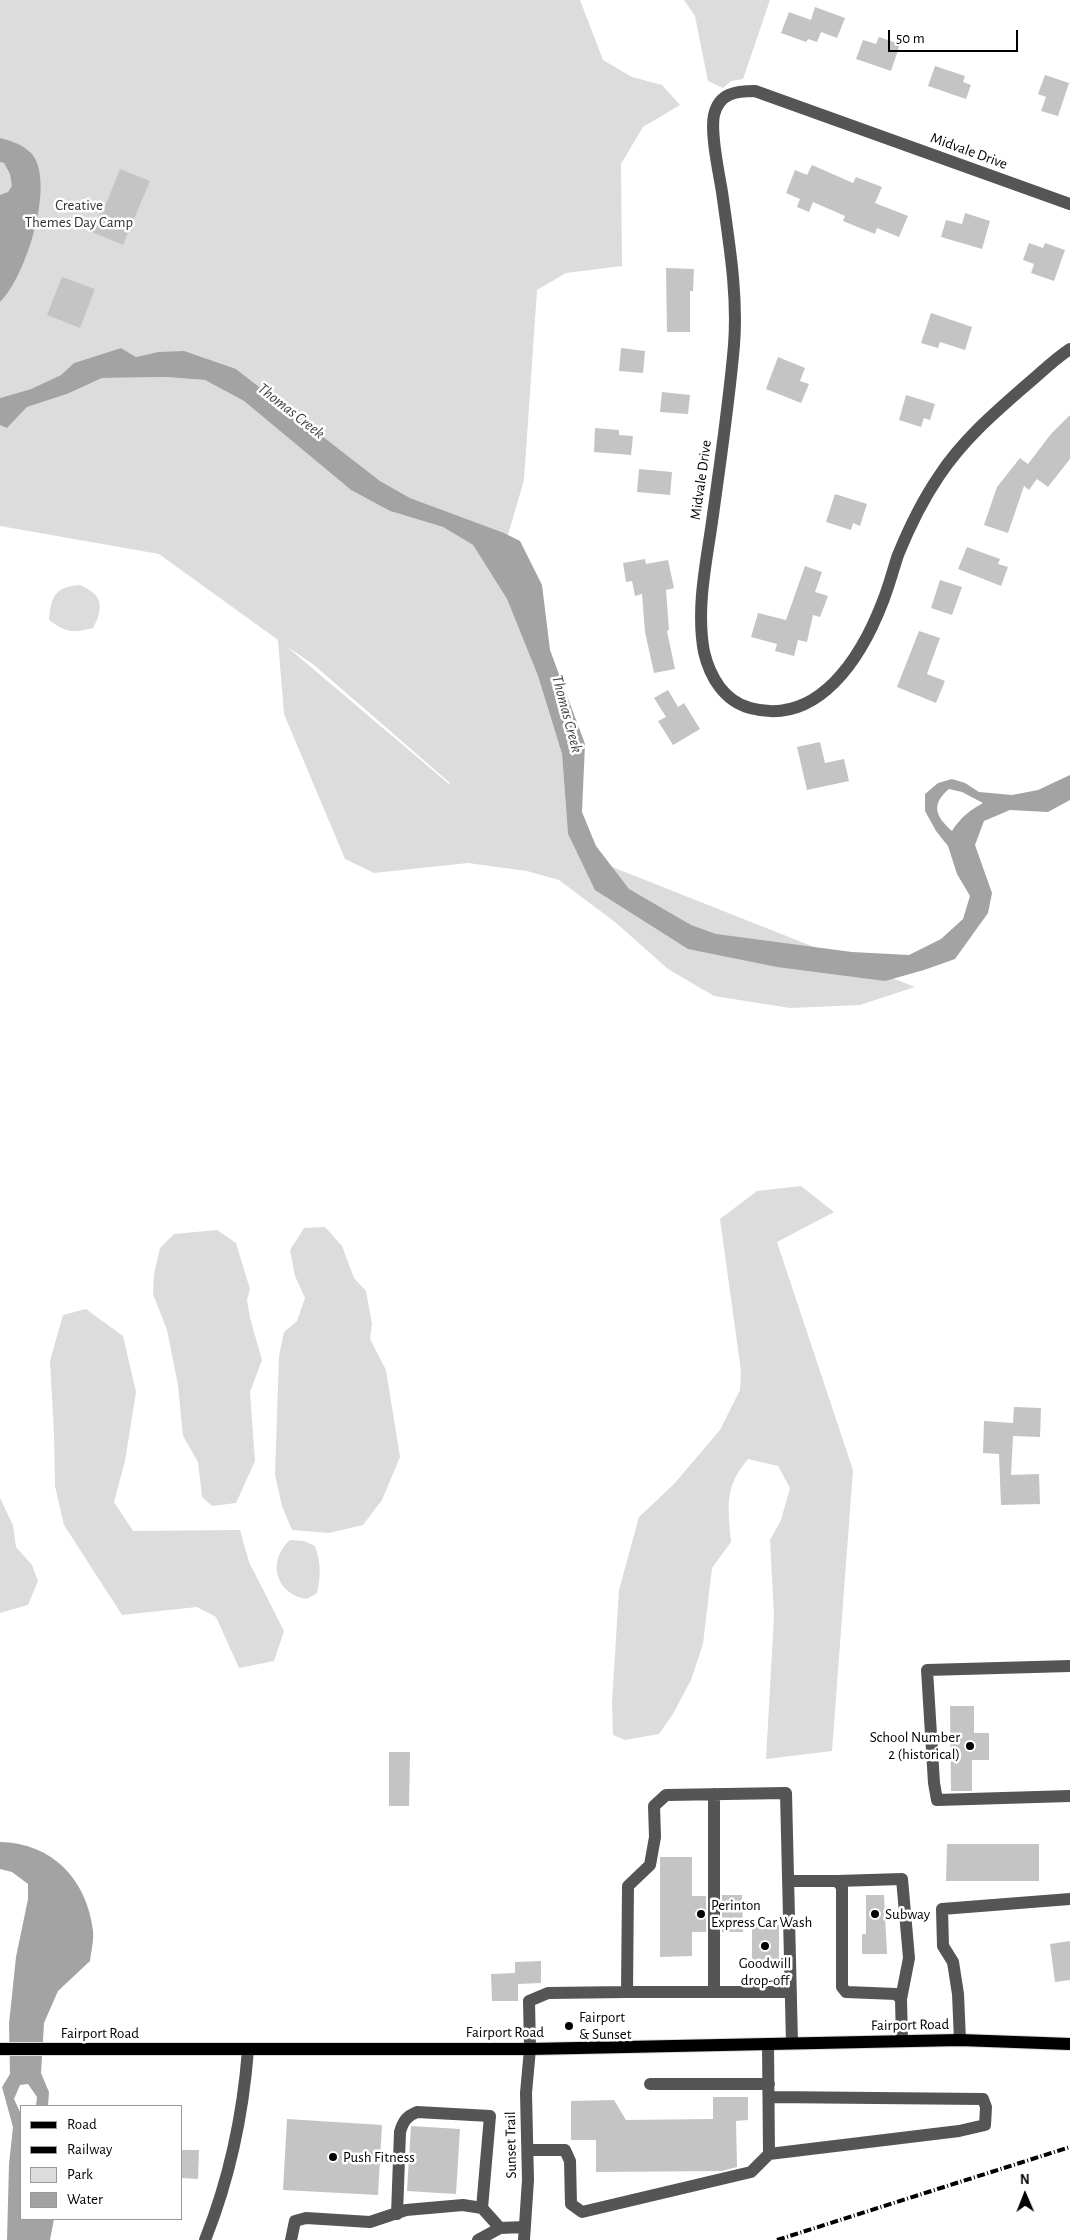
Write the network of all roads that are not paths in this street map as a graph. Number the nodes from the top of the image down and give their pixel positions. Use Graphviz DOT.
graph roads {
  1 [pos="1070,204"];
  2 [pos="1070,349"];
  3 [pos="1070,1666"];
  4 [pos="714,1794"];
  5 [pos="1070,1796"];
  6 [pos="788,1880"];
  7 [pos="837,1880"];
  8 [pos="1070,1899"];
  9 [pos="627,1992"];
  10 [pos="714,1992"];
  11 [pos="791,1992"];
  12 [pos="901,1999"];
  13 [pos="960,2040"];
  14 [pos="902,2042"];
  15 [pos="792,2043"];
  16 [pos="768,2044"];
  17 [pos="1070,2044"];
  18 [pos="530,2048"];
  19 [pos="0,2049"];
  20 [pos="248,2050"];
  21 [pos="650,2084"];
  22 [pos="769,2091"];
  23 [pos="529,2150"];
  24 [pos="769,2154"];
  25 [pos="482,2208"];
  26 [pos="397,2214"];
  27 [pos="525,2227"];
  28 [pos="500,2228"];
  29 [pos="205,2240"];
  30 [pos="291,2240"];
  31 [pos="478,2240"];
  32 [pos="524,2240"];
  1 -- 2 [label="street, Midvale Drive"];
  3 -- 5 [label="street"];
  4 -- 6 [label="street"];
  4 -- 9 [label="street"];
  4 -- 10 [label="street"];
  6 -- 7 [label="street"];
  6 -- 11 [label="street"];
  7 -- 12 [label="street"];
  7 -- 12 [label="street"];
  8 -- 13 [label="street"];
  9 -- 10 [label="street"];
  9 -- 18 [label="street, Sunset Trail"];
  10 -- 11 [label="street"];
  11 -- 15 [label="street"];
  12 -- 14 [label="street"];
  13 -- 14 [label="main road, Fairport Road"];
  13 -- 17 [label="main road, Fairport Road"];
  14 -- 15 [label="main road, Fairport Road"];
  15 -- 16 [label="main road, Fairport Road"];
  16 -- 18 [label="main road, Fairport Road"];
  16 -- 22 [label="street"];
  18 -- 20 [label="main road, Fairport Road"];
  18 -- 23 [label="street, Sunset Trail"];
  19 -- 20 [label="main road, Fairport Road"];
  20 -- 29 [label="street"];
  21 -- 22 [label="street"];
  22 -- 24 [label="street"];
  22 -- 24 [label="street"];
  23 -- 24 [label="street"];
  23 -- 27 [label="street, Sunset Trail"];
  25 -- 26 [label="street"];
  25 -- 26 [label="street"];
  25 -- 28 [label="street"];
  26 -- 30 [label="street"];
  27 -- 28 [label="street"];
  27 -- 32 [label="street, Sunset Trail"];
  28 -- 31 [label="street"];
}
